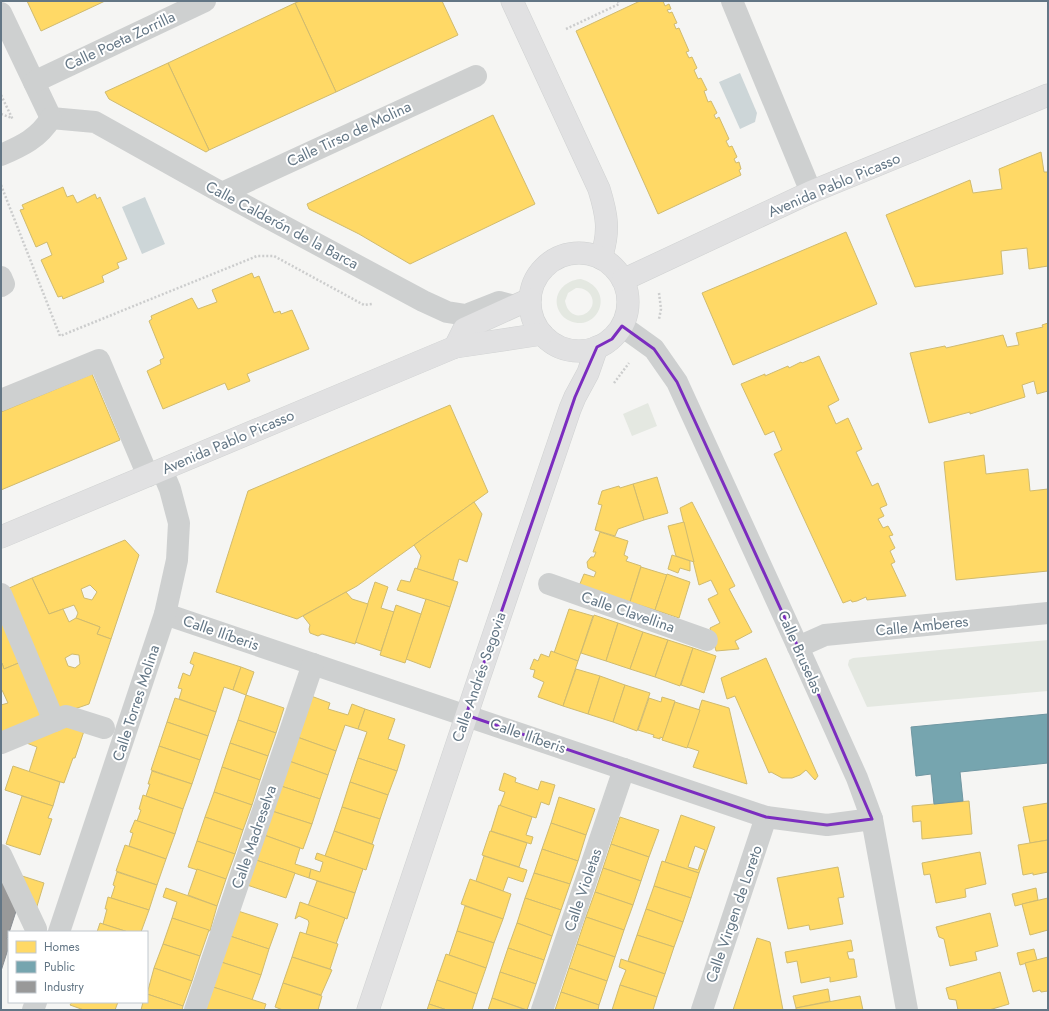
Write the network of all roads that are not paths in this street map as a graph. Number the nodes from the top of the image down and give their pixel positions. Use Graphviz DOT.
graph roads {
  1 [pos="205,1"];
  2 [pos="512,1"];
  3 [pos="732,1"];
  4 [pos="1,12"];
  5 [pos="476,76"];
  6 [pos="34,82"];
  7 [pos="1048,95"];
  8 [pos="51,118"];
  9 [pos="1,155"];
  10 [pos="812,192"];
  11 [pos="222,193"];
  12 [pos="601,258"];
  13 [pos="623,280"];
  14 [pos="522,303"];
  15 [pos="622,326"];
  16 [pos="542,334"];
  17 [pos="455,347"];
  18 [pos="597,347"];
  19 [pos="1,399"];
  20 [pos="155,473"];
  21 [pos="1,538"];
  22 [pos="549,584"];
  23 [pos="1,594"];
  24 [pos="1048,613"];
  25 [pos="165,614"];
  26 [pos="707,640"];
  27 [pos="798,647"];
  28 [pos="313,664"];
  29 [pos="466,715"];
  30 [pos="54,721"];
  31 [pos="104,728"];
  32 [pos="1,743"];
  33 [pos="624,769"];
  34 [pos="766,817"];
  35 [pos="872,819"];
  36 [pos="1,855"];
  37 [pos="36,929"];
  38 [pos="59,931"];
  39 [pos="195,1010"];
  40 [pos="368,1010"];
  41 [pos="542,1010"];
  42 [pos="702,1010"];
  43 [pos="907,1010"];
  1 -- 6 [label="street, Calle Poeta Zorrilla"];
  2 -- 12 [label="main road"];
  3 -- 10 [label="street"];
  4 -- 6 [label="street"];
  5 -- 11 [label="street, Calle Tirso de Molina"];
  6 -- 8 [label="street"];
  7 -- 10 [label="main road, Avenida Pablo Picasso"];
  8 -- 9 [label="street"];
  8 -- 11 [label="street, Calle Calderón de la Barca"];
  10 -- 13 [label="main road, Avenida Pablo Picasso"];
  11 -- 14 [label="street, Calle Calderón de la Barca"];
  12 -- 13 [label="main road"];
  12 -- 14 [label="main road"];
  13 -- 15 [label="main road"];
  14 -- 16 [label="main road"];
  14 -- 17 [label="main road"];
  15 -- 18 [label="main road"];
  15 -- 27 [label="street, Calle Bruselas"];
  16 -- 17 [label="main road, Avenida Pablo Picasso"];
  16 -- 18 [label="main road"];
  17 -- 20 [label="main road, Avenida Pablo Picasso"];
  18 -- 29 [label="main road, Calle Andrés Segovia"];
  19 -- 20 [label="street, Calle Torres Molina"];
  20 -- 21 [label="main road, Avenida Pablo Picasso"];
  20 -- 25 [label="street, Calle Torres Molina"];
  22 -- 26 [label="street, Calle Clavellina"];
  23 -- 30 [label="street"];
  24 -- 27 [label="street, Calle Amberes"];
  25 -- 28 [label="street, Calle Ilíberis"];
  25 -- 38 [label="street, Calle Torres Molina"];
  27 -- 35 [label="street, Calle Bruselas"];
  28 -- 29 [label="street, Calle Ilíberis"];
  28 -- 39 [label="street, Calle Madreselva"];
  29 -- 33 [label="street, Calle Ilíberis"];
  29 -- 40 [label="main road, Calle Andrés Segovia"];
  30 -- 31 [label="street"];
  30 -- 32 [label="street"];
  33 -- 34 [label="street, Calle Ilíberis"];
  33 -- 41 [label="street, Calle Violetas"];
  34 -- 35 [label="street, Calle Ilíberis"];
  34 -- 42 [label="street, Calle Virgen de Loreto"];
  35 -- 43 [label="street, Calle Bruselas"];
  36 -- 37 [label="street"];
}
